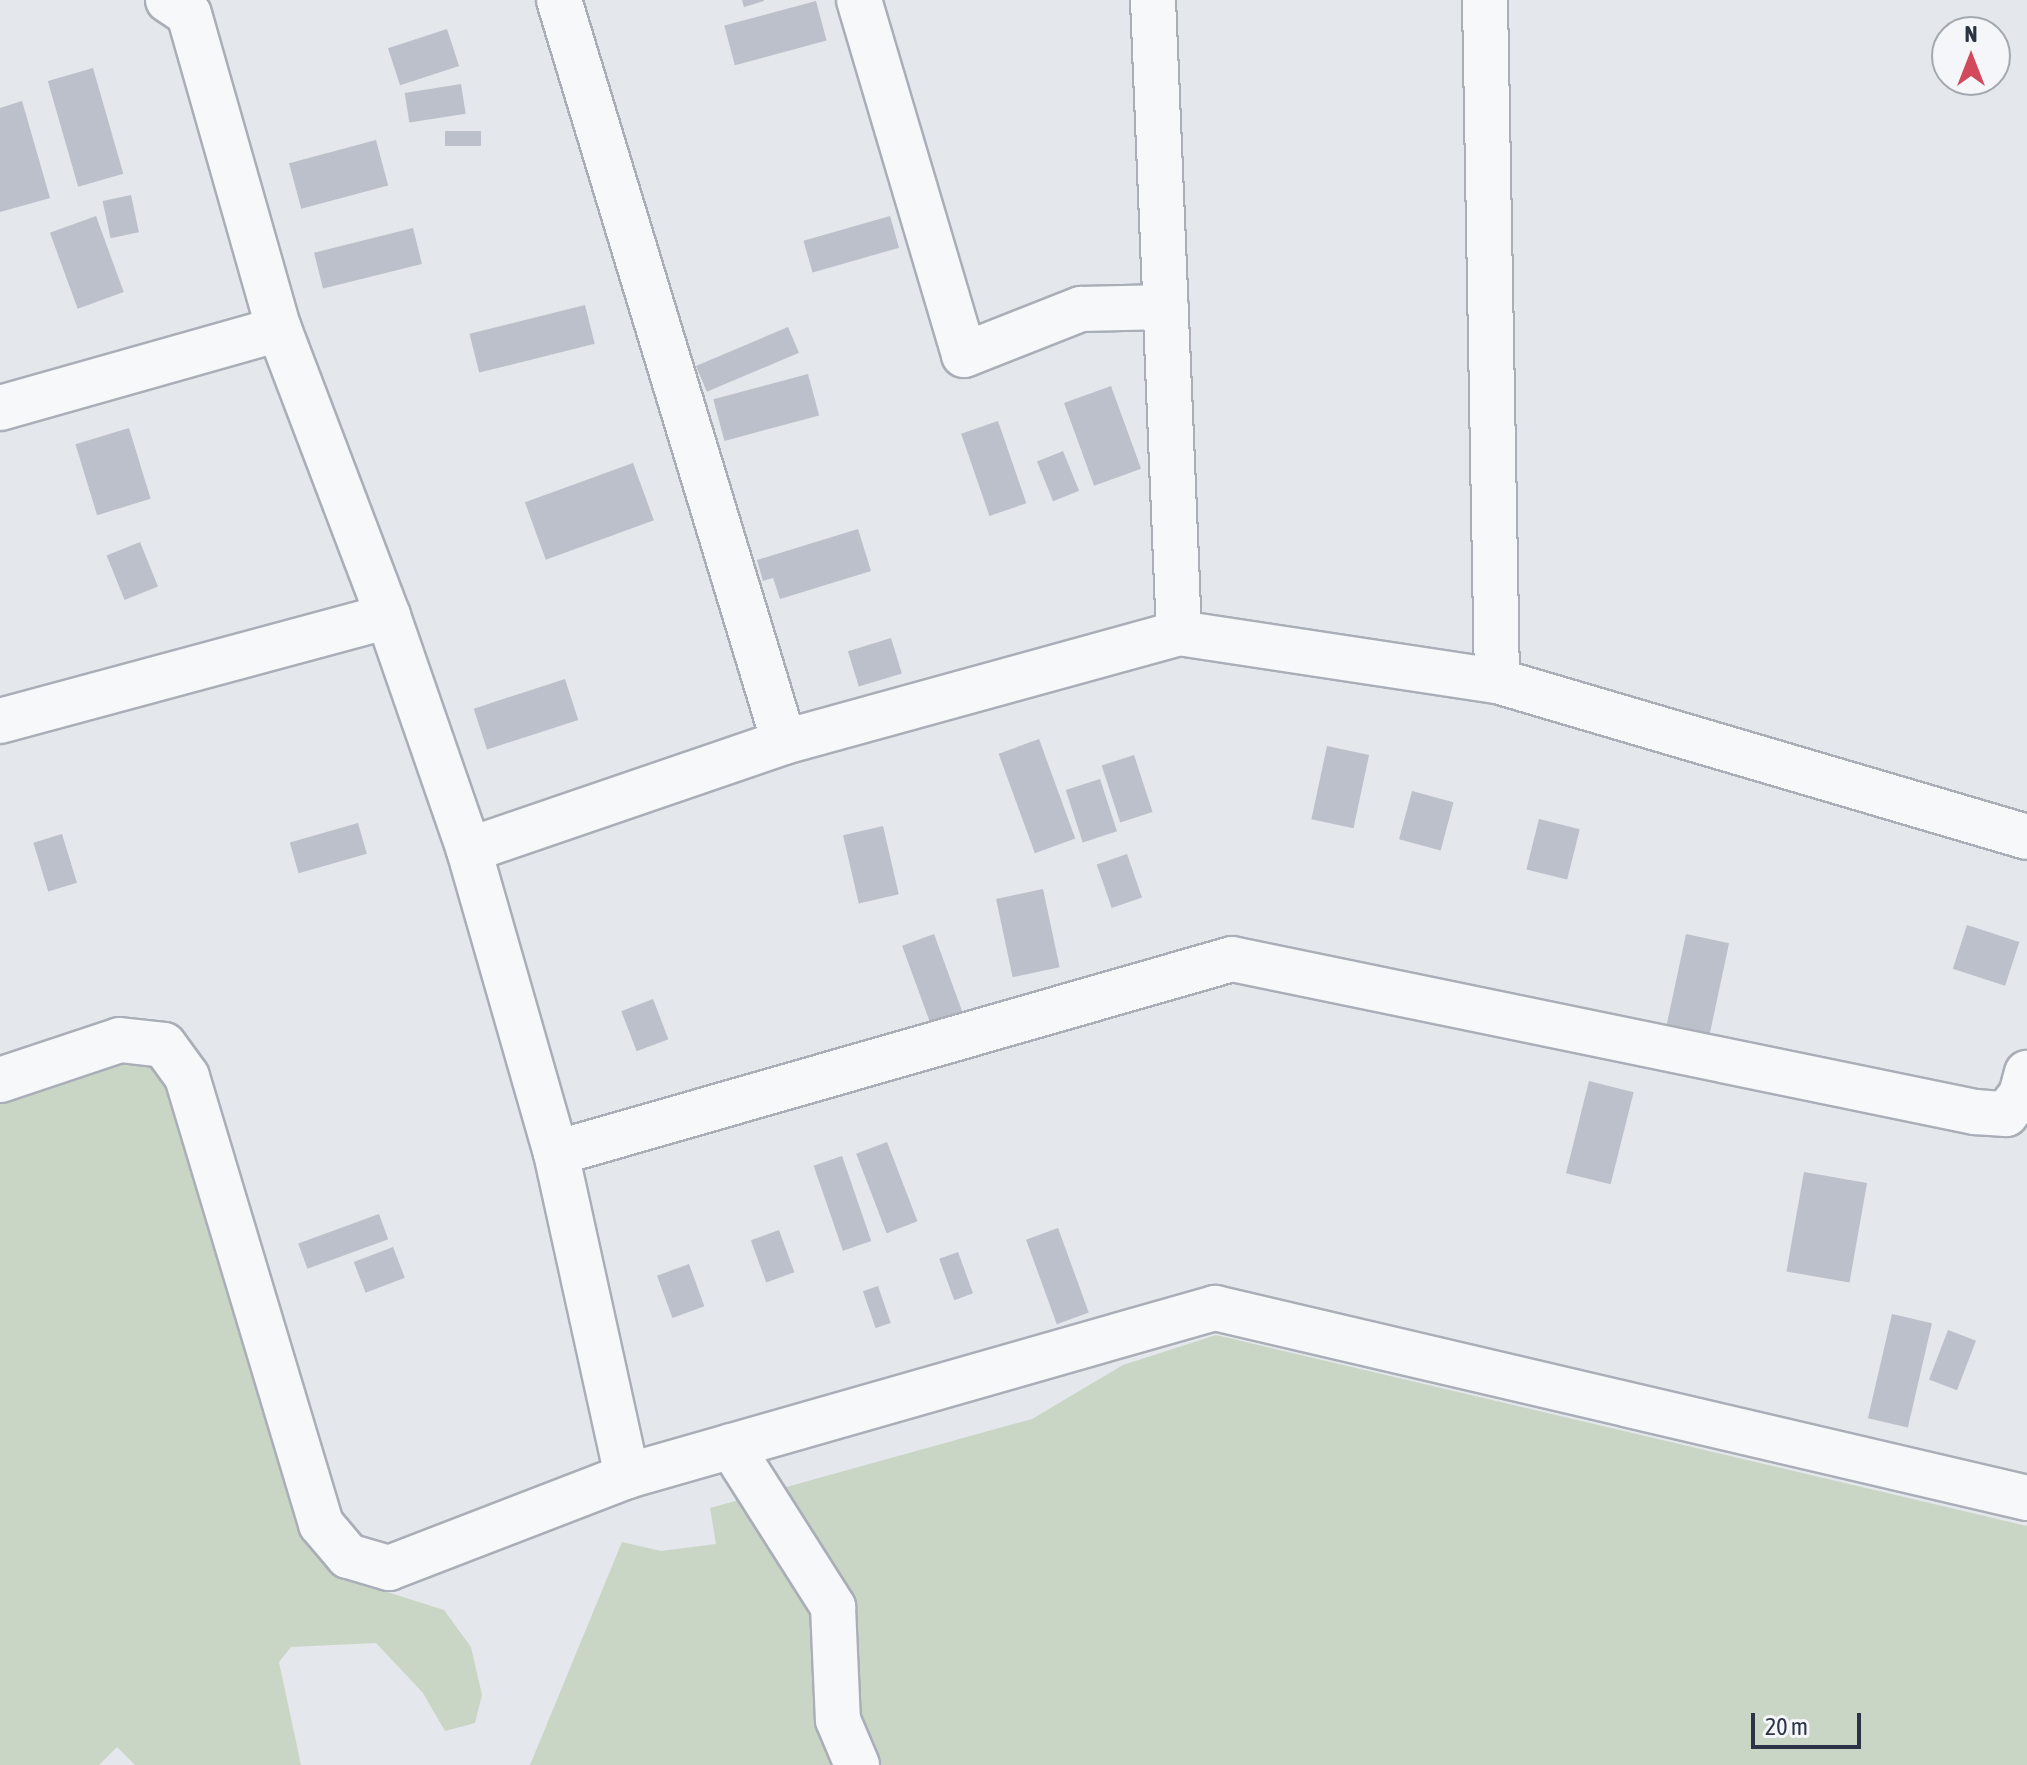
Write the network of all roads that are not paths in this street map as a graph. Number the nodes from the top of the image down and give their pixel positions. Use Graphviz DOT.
graph roads {
  1 [pos="168,0"];
  2 [pos="559,0"];
  3 [pos="859,0"];
  4 [pos="1153,0"];
  5 [pos="1485,0"];
  6 [pos="1166,307"];
  7 [pos="279,329"];
  8 [pos="0,408"];
  9 [pos="388,616"];
  10 [pos="1179,633"];
  11 [pos="1497,681"];
  12 [pos="0,721"];
  13 [pos="784,742"];
  14 [pos="2027,837"];
  15 [pos="469,850"];
  16 [pos="2027,1073"];
  17 [pos="0,1080"];
  18 [pos="556,1153"];
  19 [pos="731,1446"];
  20 [pos="627,1476"];
  21 [pos="2027,1498"];
  22 [pos="857,1765"];
  1 -- 7 [label="street"];
  2 -- 13 [label="street"];
  3 -- 6 [label="street"];
  4 -- 6 [label="street"];
  5 -- 11 [label="street"];
  6 -- 10 [label="street"];
  7 -- 8 [label="street"];
  7 -- 9 [label="street"];
  9 -- 12 [label="street"];
  9 -- 15 [label="street"];
  10 -- 11 [label="street"];
  10 -- 13 [label="street"];
  11 -- 14 [label="street"];
  13 -- 15 [label="street"];
  15 -- 18 [label="street"];
  16 -- 18 [label="street"];
  17 -- 20 [label="street"];
  18 -- 20 [label="street"];
  19 -- 20 [label="street"];
  19 -- 21 [label="street"];
  19 -- 22 [label="street"];
}
